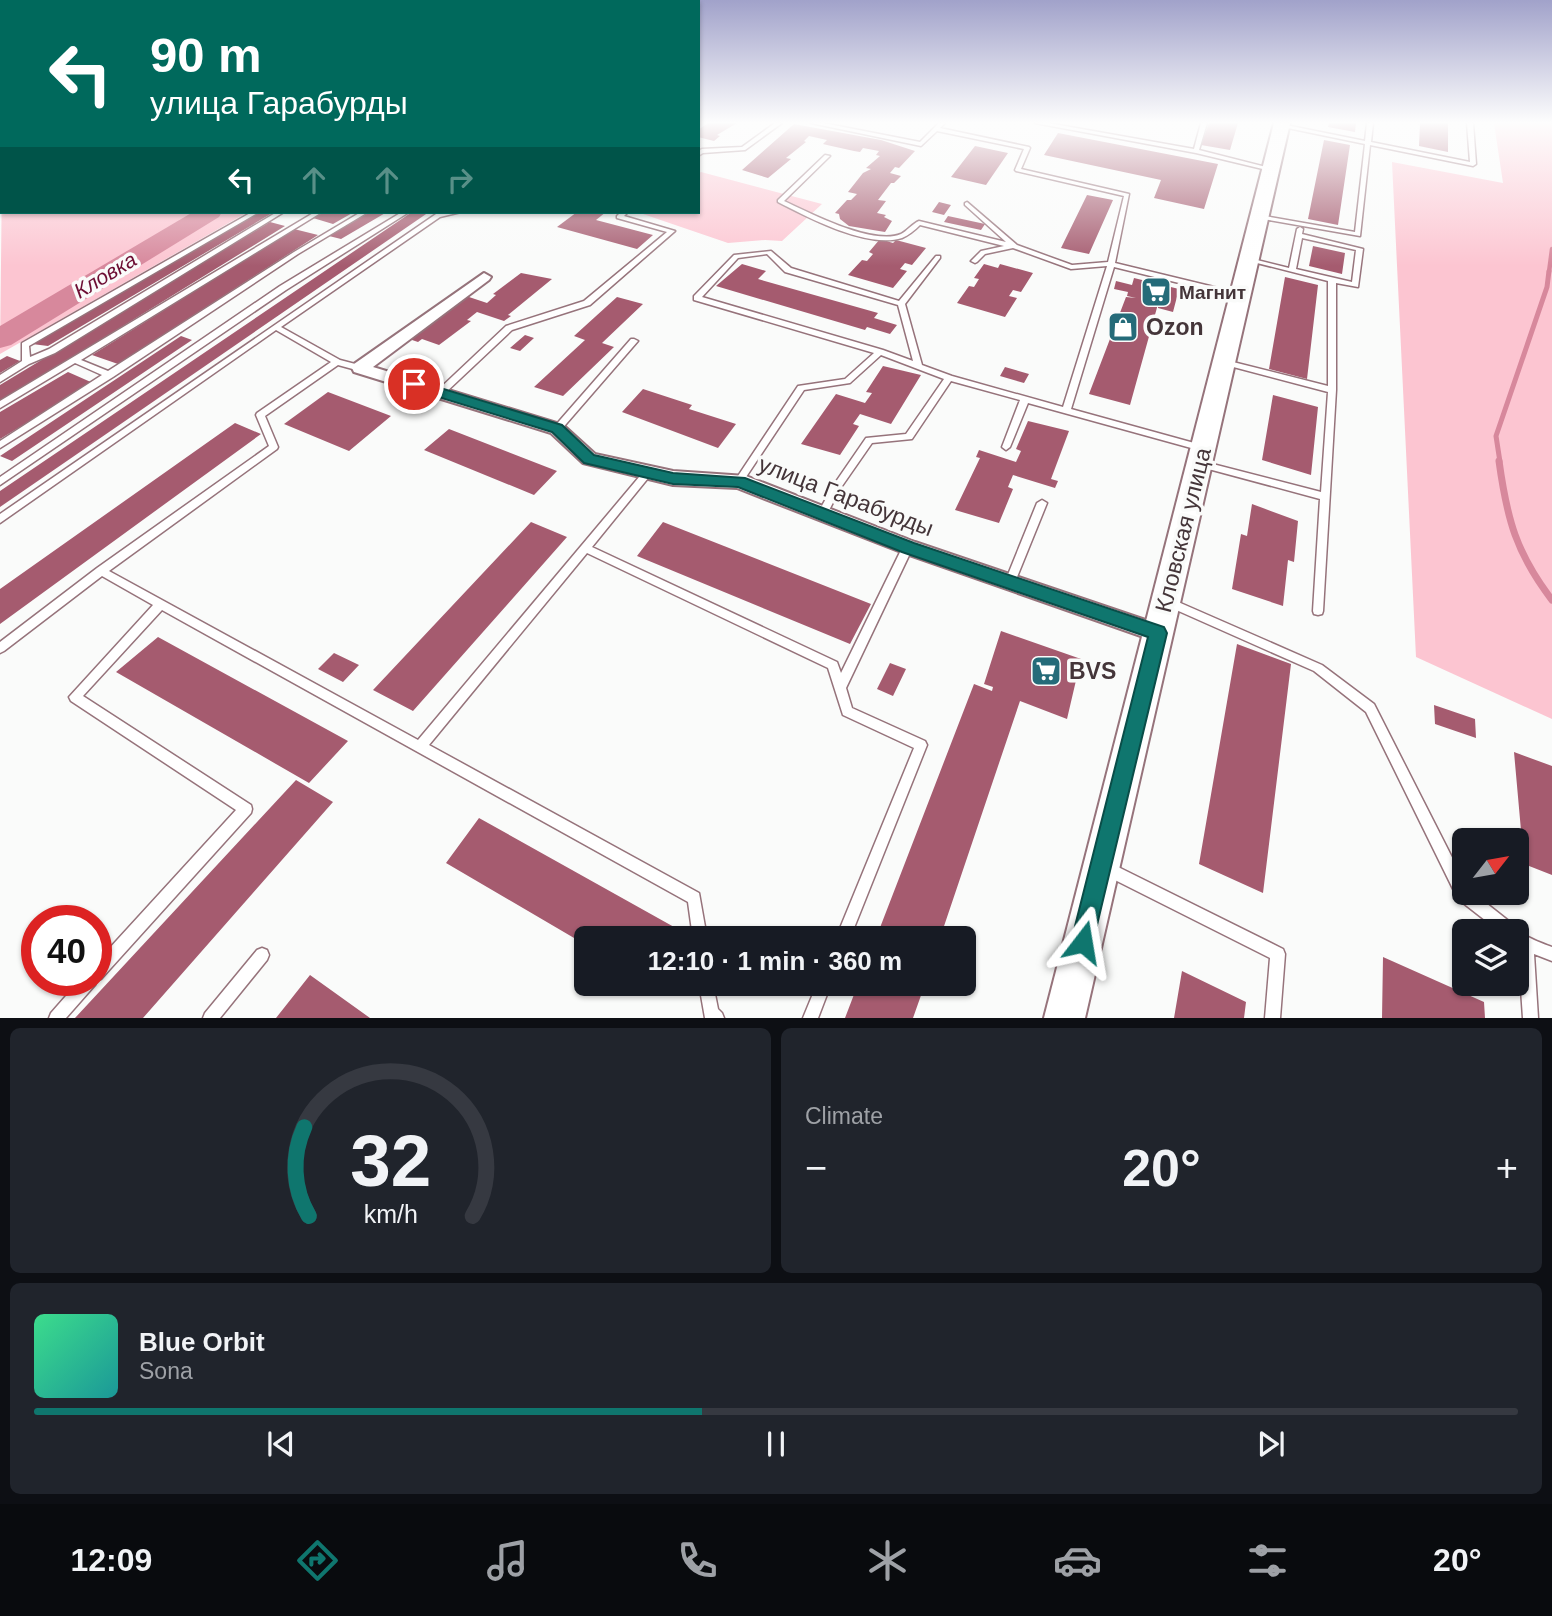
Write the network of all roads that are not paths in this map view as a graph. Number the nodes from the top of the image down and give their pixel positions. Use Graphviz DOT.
graph roads {
  1 [pos="812,171"];
  2 [pos="1020,171"];
  3 [pos="1271,171"];
  4 [pos="1366,171"];
  5 [pos="967,204"];
  6 [pos="253,214"];
  7 [pos="278,214"];
  8 [pos="316,214"];
  9 [pos="362,214"];
  10 [pos="403,214"];
  11 [pos="440,214"];
  12 [pos="623,214"];
  13 [pos="1259,216"];
  14 [pos="1301,225"];
  15 [pos="1299,235"];
  16 [pos="1016,246"];
  17 [pos="938,257"];
  18 [pos="1248,260"];
  19 [pos="975,261"];
  20 [pos="1111,264"];
  21 [pos="1292,271"];
  22 [pos="484,277"];
  23 [pos="1332,280"];
  24 [pos="1240,296"];
  25 [pos="901,304"];
  26 [pos="276,327"];
  27 [pos="634,341"];
  28 [pos="880,352"];
  29 [pos="74,360"];
  30 [pos="26,362"];
  31 [pos="337,362"];
  32 [pos="1224,362"];
  33 [pos="918,366"];
  34 [pos="360,368"];
  35 [pos="110,375"];
  36 [pos="949,378"];
  37 [pos="0,379"];
  38 [pos="1332,390"];
  39 [pos="440,393"];
  40 [pos="1025,399"];
  41 [pos="0,405"];
  42 [pos="1066,410"];
  43 [pos="557,429"];
  44 [pos="0,445"];
  45 [pos="1006,447"];
  46 [pos="1201,456"];
  47 [pos="648,472"];
  48 [pos="739,481"];
  49 [pos="0,482"];
  50 [pos="1325,497"];
  51 [pos="1042,503"];
  52 [pos="823,513"];
  53 [pos="0,519"];
  54 [pos="585,548"];
  55 [pos="908,548"];
  56 [pos="101,571"];
  57 [pos="1010,582"];
  58 [pos="1167,601"];
  59 [pos="161,604"];
  60 [pos="1318,611"];
  61 [pos="1158,633"];
  62 [pos="0,648"];
  63 [pos="840,688"];
  64 [pos="420,747"];
  65 [pos="1101,866"];
  66 [pos="1495,919"];
  67 [pos="698,926"];
  68 [pos="848,926"];
  69 [pos="1529,943"];
  70 [pos="1552,954"];
  71 [pos="262,955"];
  72 [pos="112,957"];
  73 [pos="75,996"];
  74 [pos="708,996"];
  75 [pos="819,996"];
  76 [pos="1529,996"];
  77 [pos="56,1017"];
  78 [pos="210,1017"];
  79 [pos="717,1017"];
  80 [pos="810,1017"];
  81 [pos="1064,1017"];
  82 [pos="1272,1017"];
  83 [pos="1531,1017"];
  1 -- 16 [label="lane"];
  2 -- 20 [label="lane"];
  3 -- 13 [label="street, Кловская улица"];
  4 -- 14 [label="lane"];
  5 -- 16 [label="lane"];
  6 -- 30 [label="lane"];
  7 -- 30 [label="lane"];
  8 -- 29 [label="lane"];
  9 -- 35 [label="lane"];
  10 -- 49 [label="lane"];
  11 -- 26 [label="lane"];
  12 -- 39 [label="lane"];
  13 -- 14 [label="lane"];
  13 -- 18 [label="street, Кловская улица"];
  14 -- 15 [label="lane"];
  15 -- 21 [label="lane"];
  15 -- 23 [label="lane"];
  16 -- 19 [label="lane"];
  16 -- 20 [label="lane"];
  17 -- 25 [label="lane"];
  18 -- 21 [label="lane"];
  18 -- 24 [label="street, Кловская улица"];
  20 -- 24 [label="lane"];
  20 -- 42 [label="lane"];
  21 -- 23 [label="lane"];
  22 -- 34 [label="street"];
  23 -- 38 [label="lane"];
  24 -- 32 [label="street, Кловская улица"];
  25 -- 28 [label="lane"];
  25 -- 33 [label="lane"];
  26 -- 31 [label="lane"];
  26 -- 53 [label="lane"];
  27 -- 43 [label="lane"];
  28 -- 33 [label="lane"];
  28 -- 48 [label="lane"];
  29 -- 35 [label="lane"];
  29 -- 41 [label="lane"];
  30 -- 37 [label="lane"];
  31 -- 34 [label="lane"];
  31 -- 56 [label="lane"];
  32 -- 38 [label="lane"];
  32 -- 46 [label="street, Кловская улица"];
  33 -- 36 [label="lane"];
  34 -- 39 [label="street, улица Гарабурды"];
  35 -- 44 [label="lane"];
  36 -- 40 [label="lane"];
  36 -- 52 [label="lane"];
  38 -- 50 [label="lane"];
  39 -- 43 [label="street, улица Гарабурды"];
  40 -- 42 [label="lane"];
  40 -- 45 [label="lane"];
  42 -- 46 [label="lane"];
  43 -- 47 [label="street, улица Гарабурды"];
  46 -- 50 [label="lane"];
  46 -- 58 [label="street, Кловская улица"];
  47 -- 48 [label="street, улица Гарабурды"];
  47 -- 54 [label="lane"];
  48 -- 52 [label="street, улица Гарабурды"];
  50 -- 60 [label="lane"];
  51 -- 57 [label="lane"];
  52 -- 55 [label="street, улица Гарабурды"];
  54 -- 63 [label="lane"];
  54 -- 64 [label="lane"];
  55 -- 57 [label="street, улица Гарабурды"];
  55 -- 63 [label="lane"];
  56 -- 59 [label="lane"];
  56 -- 62 [label="lane"];
  57 -- 61 [label="street, улица Гарабурды"];
  58 -- 61 [label="street, Кловская улица"];
  58 -- 66 [label="lane"];
  59 -- 64 [label="lane"];
  59 -- 72 [label="lane"];
  61 -- 65 [label="street, Кловская улица"];
  63 -- 68 [label="lane"];
  64 -- 67 [label="lane"];
  65 -- 81 [label="street, Кловская улица"];
  65 -- 82 [label="lane"];
  69 -- 70 [label="lane"];
  71 -- 78 [label="lane"];
  73 -- 77 [label="lane"];
  74 -- 79 [label="lane"];
  75 -- 80 [label="lane"];
  76 -- 83 [label="lane"];
}
